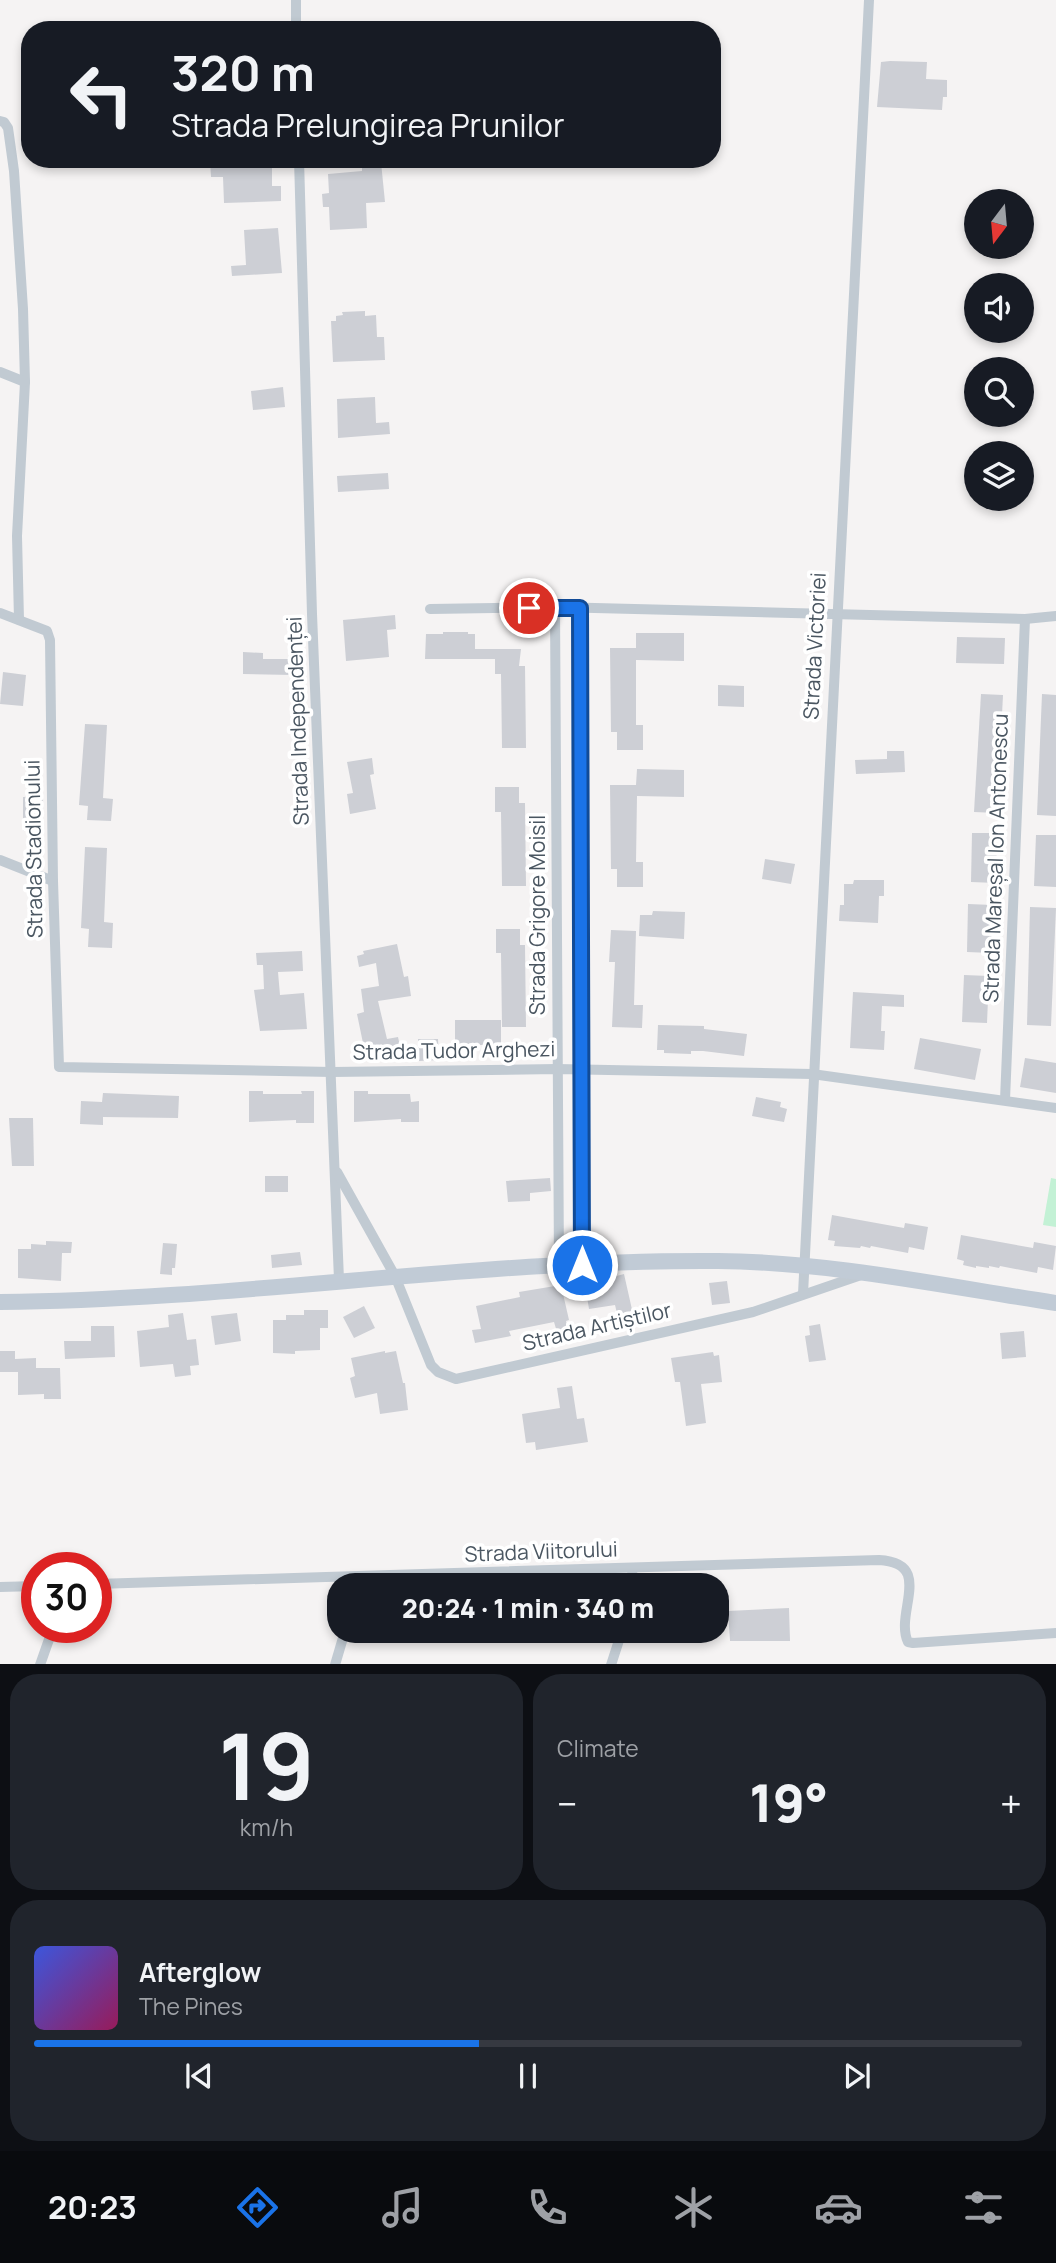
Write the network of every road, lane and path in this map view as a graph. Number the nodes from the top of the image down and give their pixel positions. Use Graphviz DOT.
graph roads {
  1 [pos="296,0"];
  2 [pos="869,0"];
  3 [pos="296,21"];
  4 [pos="0,121"];
  5 [pos="299,168"];
  6 [pos="0,372"];
  7 [pos="25,382"];
  8 [pos="555,607"];
  9 [pos="580,608"];
  10 [pos="430,609"];
  11 [pos="0,613"];
  12 [pos="836,614"];
  13 [pos="1056,616"];
  14 [pos="1025,619"];
  15 [pos="19,620"];
  16 [pos="0,860"];
  17 [pos="53,881"];
  18 [pos="60,1067"];
  19 [pos="557,1069"];
  20 [pos="582,1069"];
  21 [pos="332,1072"];
  22 [pos="812,1074"];
  23 [pos="1005,1100"];
  24 [pos="1056,1108"];
  25 [pos="335,1169"];
  26 [pos="559,1265"];
  27 [pos="582,1265"];
  28 [pos="803,1266"];
  29 [pos="866,1273"];
  30 [pos="395,1276"];
  31 [pos="340,1280"];
  32 [pos="803,1294"];
  33 [pos="0,1302"];
  34 [pos="1056,1303"];
  35 [pos="632,1568"];
  36 [pos="527,1573"];
  37 [pos="632,1573"];
  38 [pos="327,1581"];
  39 [pos="112,1584"];
  40 [pos="21,1586"];
  41 [pos="0,1587"];
  42 [pos="1056,1633"];
  43 [pos="48,1643"];
  44 [pos="341,1643"];
  45 [pos="618,1643"];
  46 [pos="40,1664"];
  47 [pos="335,1664"];
  48 [pos="611,1664"];
  1 -- 3 [label="street"];
  2 -- 12 [label="street, Strada Victoriei"];
  4 -- 7 [label="street"];
  5 -- 21 [label="street, Strada Independenței"];
  6 -- 7 [label="street"];
  7 -- 15 [label="street"];
  8 -- 9 [label="street"];
  8 -- 10 [label="street"];
  8 -- 19 [label="street, Strada Grigore Moisil"];
  9 -- 12 [label="street"];
  9 -- 20 [label="street, Strada Grigore Moisil"];
  11 -- 15 [label="street"];
  12 -- 14 [label="street"];
  12 -- 22 [label="street, Strada Victoriei"];
  13 -- 14 [label="street"];
  14 -- 23 [label="street, Strada Mareșal Ion Antonescu"];
  15 -- 17 [label="street, Strada Stadionului"];
  16 -- 17 [label="street"];
  17 -- 18 [label="street, Strada Stadionului"];
  18 -- 21 [label="street, Strada Tudor Arghezi"];
  19 -- 20 [label="street, Strada Tudor Arghezi"];
  19 -- 21 [label="street, Strada Tudor Arghezi"];
  19 -- 26 [label="street, Strada Grigore Moisil"];
  20 -- 22 [label="street, Strada Tudor Arghezi"];
  20 -- 27 [label="street, Strada Grigore Moisil"];
  21 -- 25 [label="street, Strada Independenței"];
  22 -- 23 [label="street, Strada Tudor Arghezi"];
  22 -- 28 [label="street, Strada Victoriei"];
  23 -- 24 [label="street, Strada Tudor Arghezi"];
  25 -- 30 [label="street"];
  25 -- 31 [label="street, Strada Independenței"];
  26 -- 27 [label="street, Strada Artiștilor"];
  26 -- 30 [label="street, Strada Artiștilor"];
  27 -- 28 [label="street, Strada Artiștilor"];
  28 -- 29 [label="street, Strada Artiștilor"];
  28 -- 32 [label="street, Strada Victoriei"];
  29 -- 32 [label="street, Strada Artiștilor"];
  29 -- 34 [label="street, Strada Artiștilor"];
  30 -- 31 [label="street, Strada Artiștilor"];
  30 -- 32 [label="street, Strada Artiștilor"];
  31 -- 33 [label="street, Strada Artiștilor"];
  35 -- 36 [label="street, Strada Viitorului"];
  35 -- 37 [label="street"];
  35 -- 42 [label="street, Strada Viitorului"];
  38 -- 39 [label="street, Strada Viitorului"];
  40 -- 41 [label="street"];
  43 -- 46 [label="street"];
  44 -- 47 [label="street"];
  45 -- 48 [label="street"];
}
